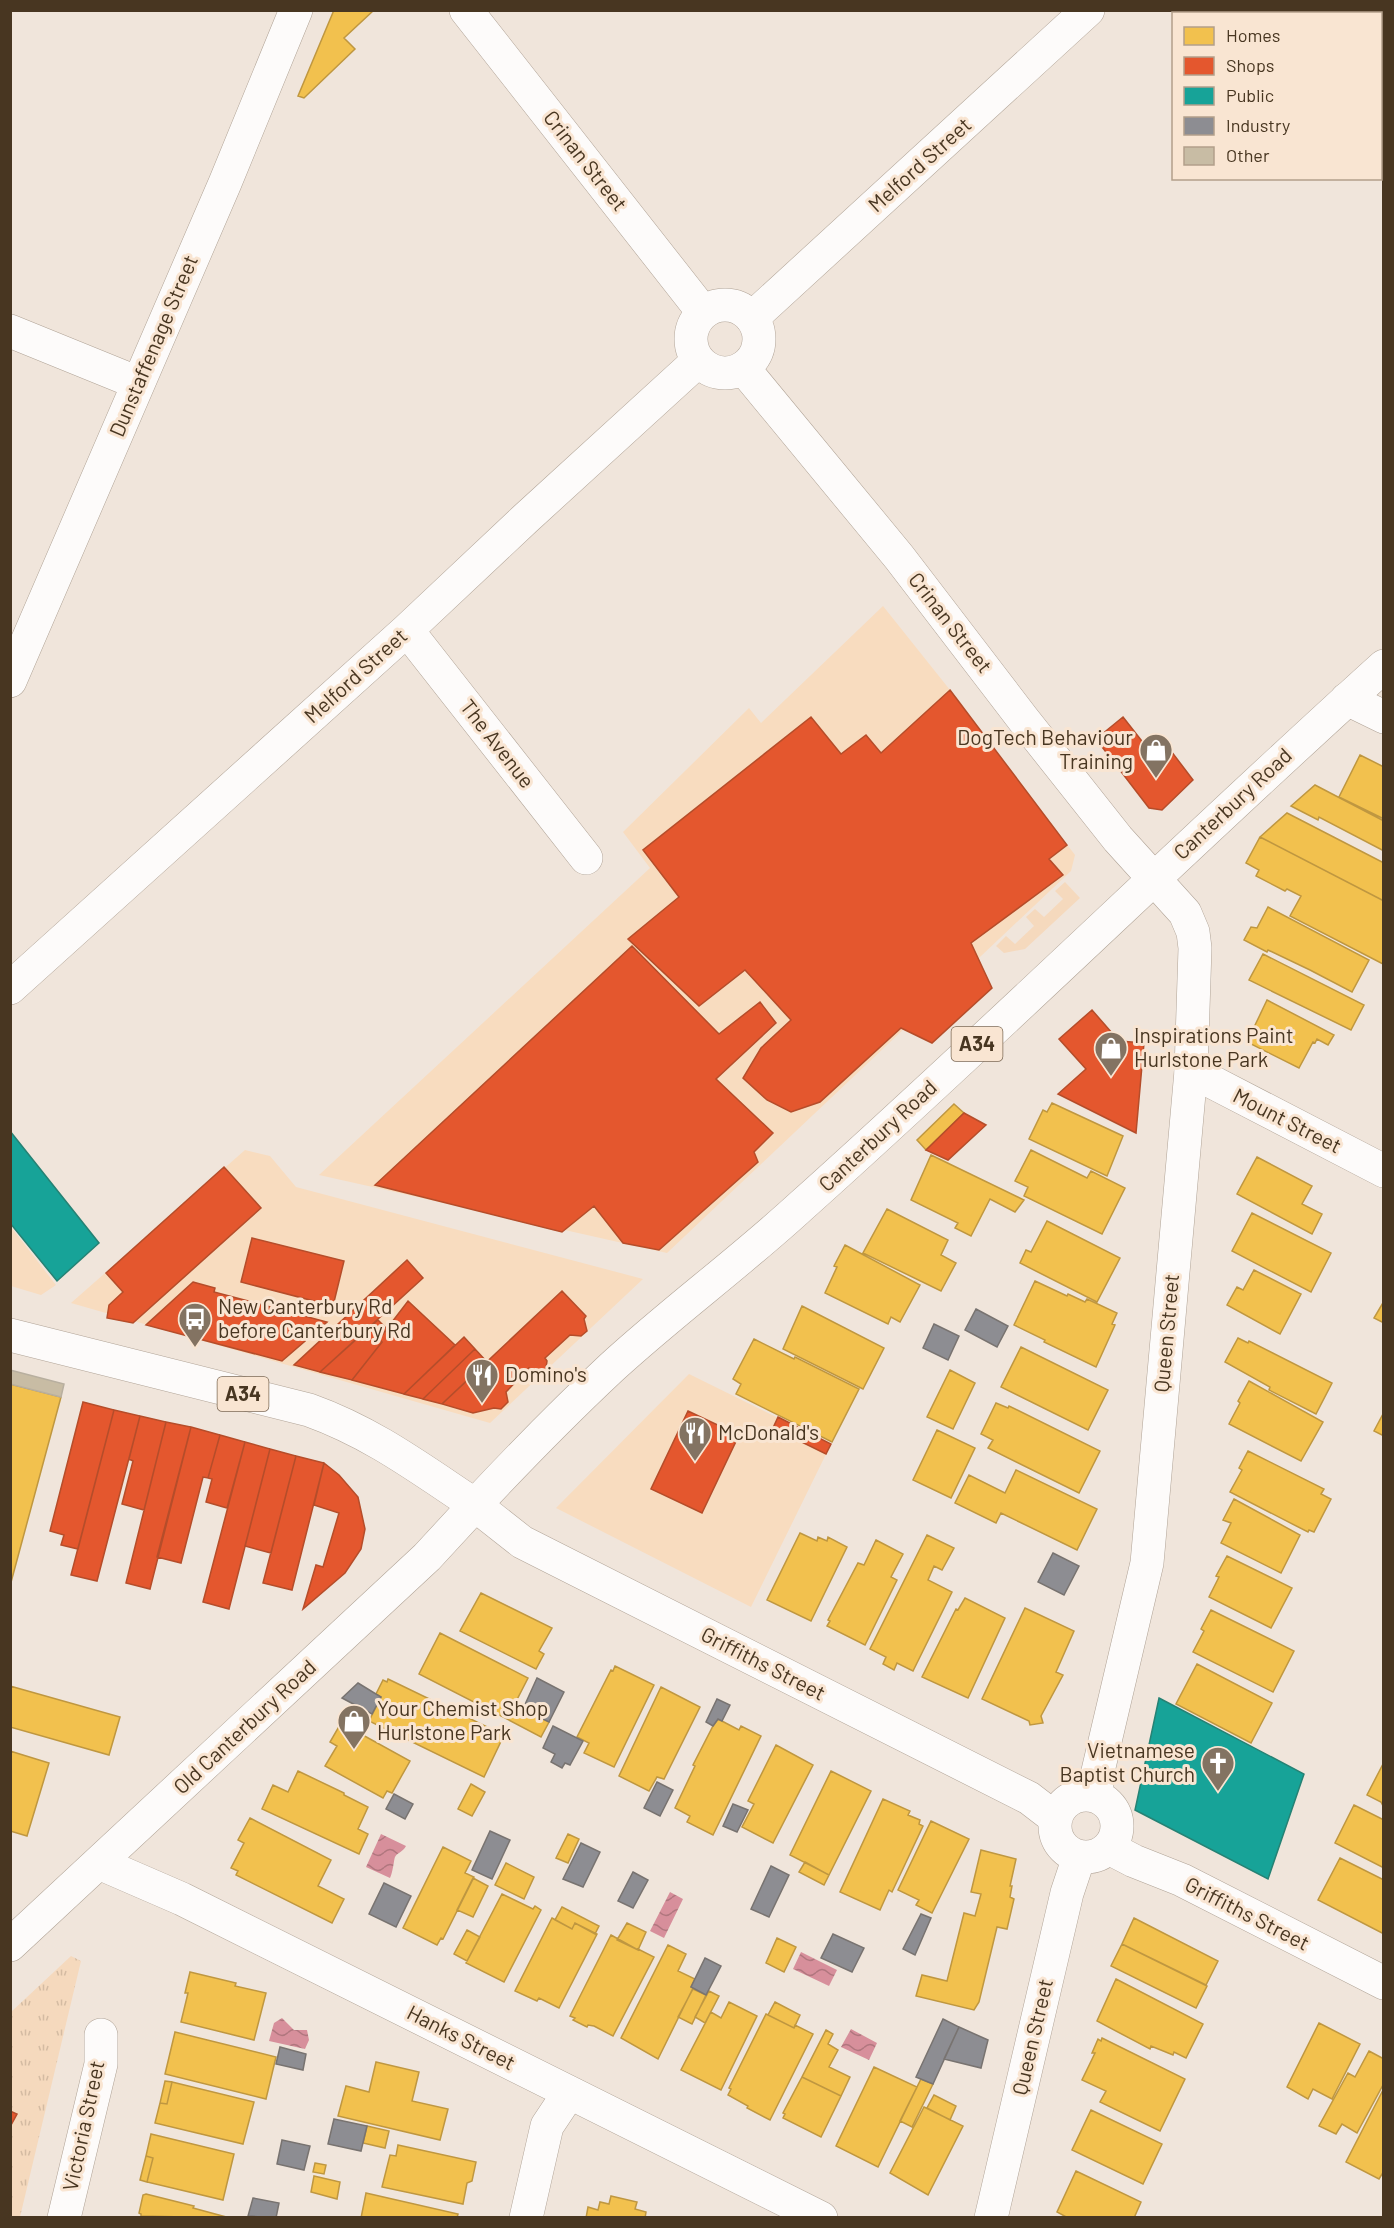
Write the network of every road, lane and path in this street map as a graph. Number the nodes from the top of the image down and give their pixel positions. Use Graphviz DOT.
graph roads {
  1 [pos="296,10"];
  2 [pos="466,10"];
  3 [pos="1088,10"];
  4 [pos="703,312"];
  5 [pos="752,318"];
  6 [pos="10,331"];
  7 [pos="698,361"];
  8 [pos="744,369"];
  9 [pos="138,383"];
  10 [pos="407,630"];
  11 [pos="1383,666"];
  12 [pos="10,681"];
  13 [pos="1347,699"];
  14 [pos="1383,717"];
  15 [pos="586,858"];
  16 [pos="1153,879"];
  17 [pos="10,988"];
  18 [pos="1191,1071"];
  19 [pos="1383,1171"];
  20 [pos="10,1335"];
  21 [pos="475,1505"];
  22 [pos="1096,1796"];
  23 [pos="1055,1818"];
  24 [pos="1094,1853"];
  25 [pos="99,1863"];
  26 [pos="10,1946"];
  27 [pos="1383,1983"];
  28 [pos="100,2035"];
  29 [pos="569,2093"];
  30 [pos="64,2217"];
  31 [pos="525,2217"];
  32 [pos="822,2217"];
  33 [pos="991,2217"];
  1 -- 9 [label="main road, Dunstaffenage Street"];
  2 -- 4 [label="main road, Crinan Street"];
  3 -- 5 [label="main road, Melford Street"];
  4 -- 5 [label="main road"];
  4 -- 7 [label="main road"];
  5 -- 8 [label="main road"];
  6 -- 9 [label="main road"];
  7 -- 8 [label="main road"];
  7 -- 10 [label="main road, Melford Street"];
  8 -- 16 [label="main road, Crinan Street"];
  9 -- 12 [label="main road, Dunstaffenage Street"];
  10 -- 15 [label="main road, The Avenue"];
  10 -- 17 [label="main road, Melford Street"];
  11 -- 13 [label="main road, Canterbury Road / A34"];
  13 -- 14 [label="main road"];
  13 -- 16 [label="main road, Canterbury Road / A34"];
  16 -- 18 [label="main road, Queen Street"];
  16 -- 21 [label="main road, Canterbury Road / A34"];
  18 -- 19 [label="main road, Mount Street"];
  18 -- 22 [label="main road, Queen Street"];
  20 -- 21 [label="main road, A34"];
  21 -- 23 [label="main road, Griffiths Street"];
  21 -- 25 [label="main road, Old Canterbury Road"];
  22 -- 23 [label="main road"];
  22 -- 24 [label="main road"];
  23 -- 24 [label="main road"];
  24 -- 27 [label="main road, Griffiths Street"];
  24 -- 33 [label="main road, Queen Street"];
  25 -- 26 [label="main road, Old Canterbury Road"];
  25 -- 29 [label="main road, Hanks Street"];
  28 -- 30 [label="main road, Victoria Street"];
  29 -- 31 [label="main road"];
  29 -- 32 [label="main road, Hanks Street"];
}
